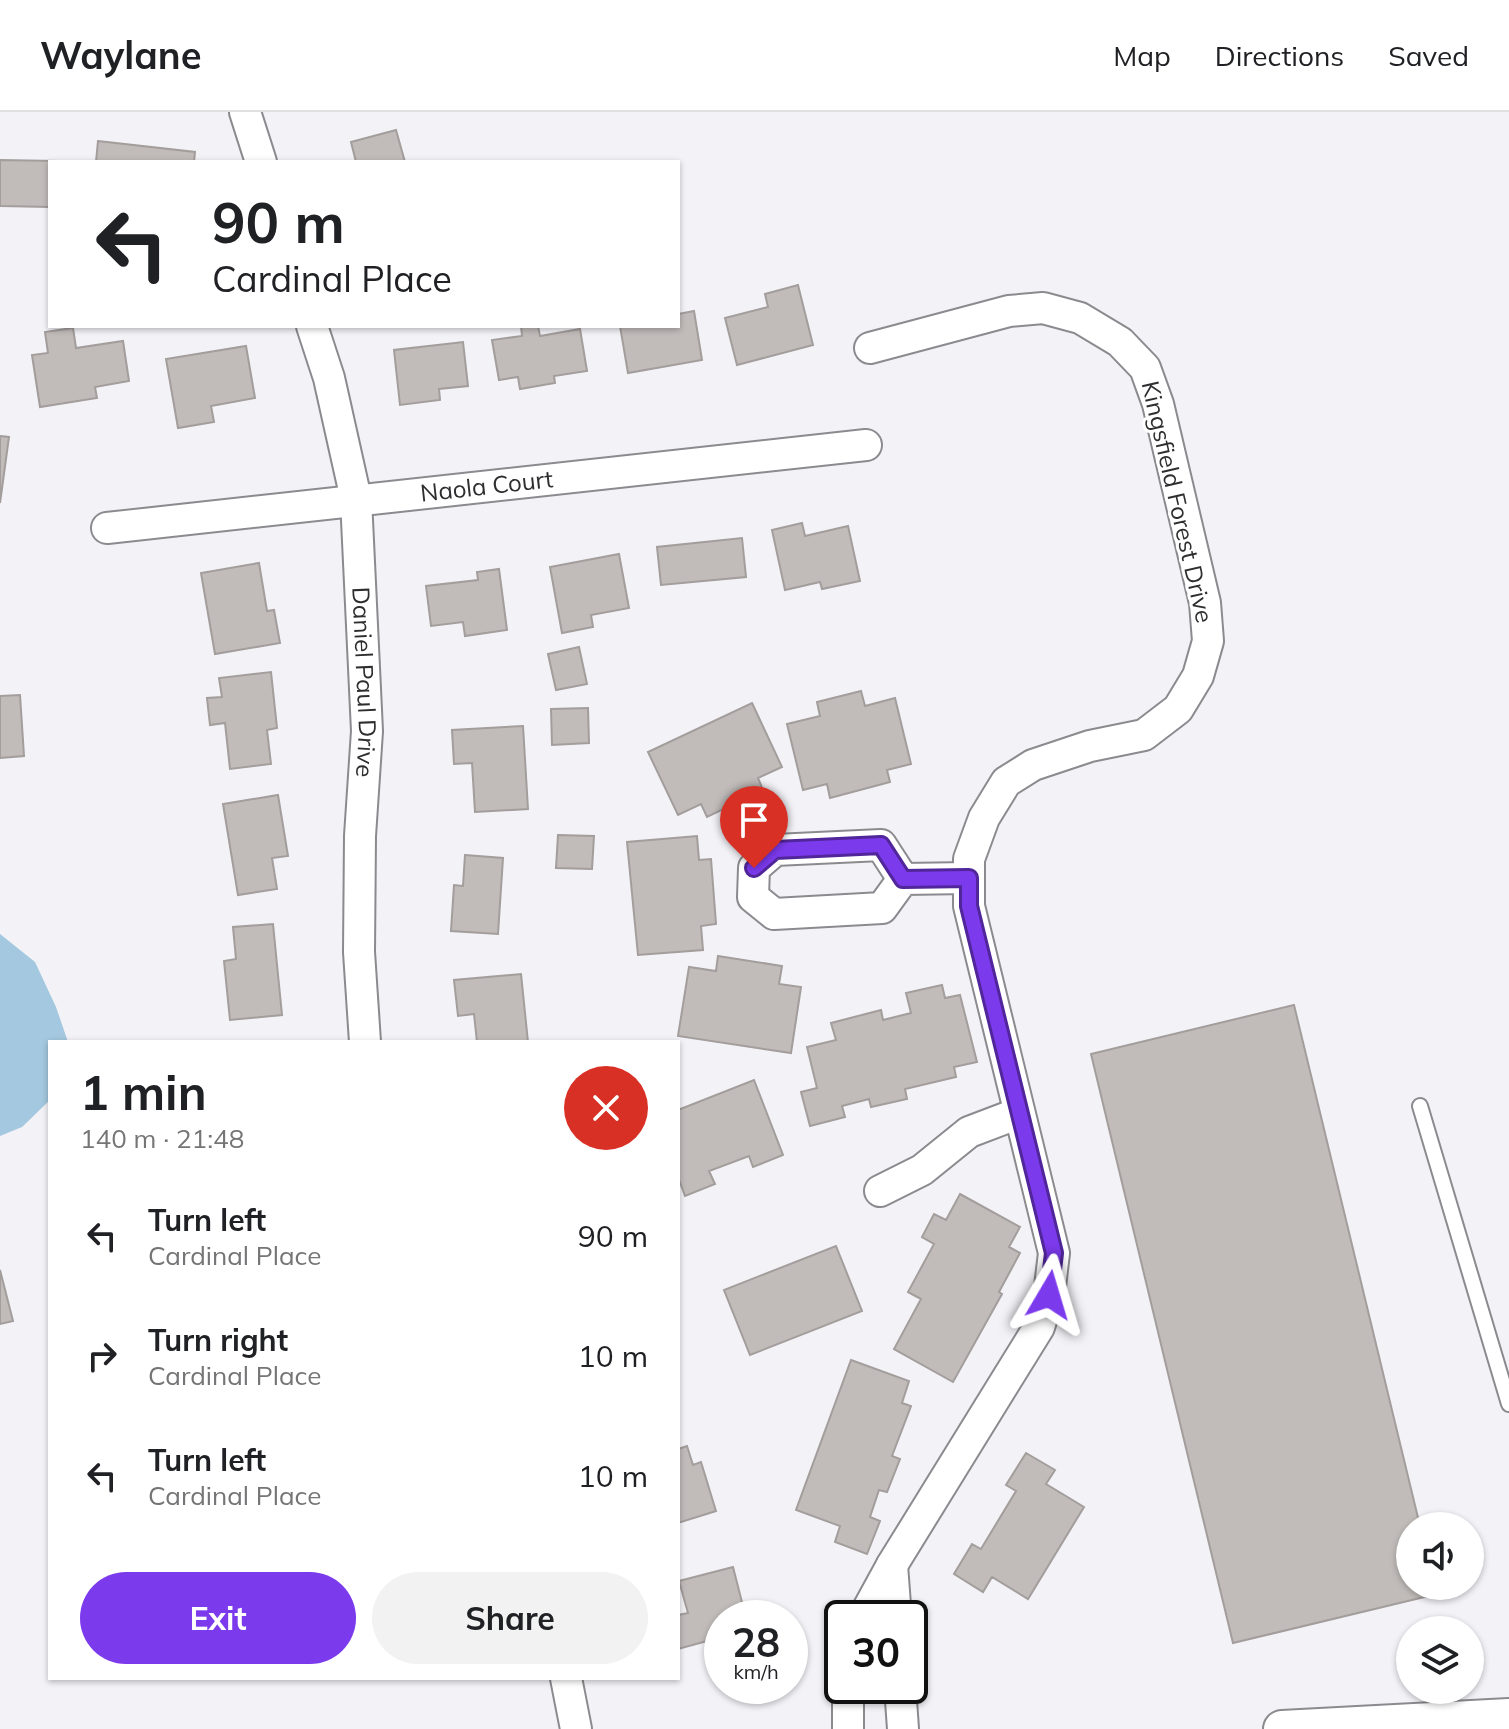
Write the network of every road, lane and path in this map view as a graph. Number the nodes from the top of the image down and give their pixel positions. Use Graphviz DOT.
graph roads {
  1 [pos="245,112"];
  2 [pos="260,160"];
  3 [pos="313,328"];
  4 [pos="870,348"];
  5 [pos="866,445"];
  6 [pos="356,499"];
  7 [pos="107,528"];
  8 [pos="969,878"];
  9 [pos="903,879"];
  10 [pos="365,1040"];
  11 [pos="1420,1106"];
  12 [pos="1019,1113"];
  13 [pos="880,1191"];
  14 [pos="1509,1404"];
  15 [pos="892,1565"];
  16 [pos="873,1600"];
  17 [pos="895,1600"];
  18 [pos="566,1680"];
  19 [pos="848,1704"];
  20 [pos="901,1704"];
  21 [pos="1509,1717"];
  22 [pos="576,1729"];
  23 [pos="848,1729"];
  24 [pos="903,1729"];
  25 [pos="1282,1729"];
  1 -- 2 [label="street"];
  3 -- 6 [label="street, Daniel Paul Drive"];
  4 -- 8 [label="street, Kingsfield Forest Drive"];
  5 -- 6 [label="street, Naola Court"];
  6 -- 7 [label="street, Naola Court"];
  6 -- 10 [label="street, Daniel Paul Drive"];
  8 -- 9 [label="street"];
  8 -- 12 [label="street, Kingsfield Forest Drive"];
  11 -- 14 [label="lane"];
  12 -- 13 [label="street"];
  12 -- 15 [label="street, Kingsfield Forest Drive"];
  15 -- 16 [label="street, Kingsfield Forest Drive"];
  15 -- 17 [label="street"];
  18 -- 22 [label="street"];
  19 -- 23 [label="street"];
  20 -- 24 [label="street"];
  21 -- 25 [label="street"];
}
